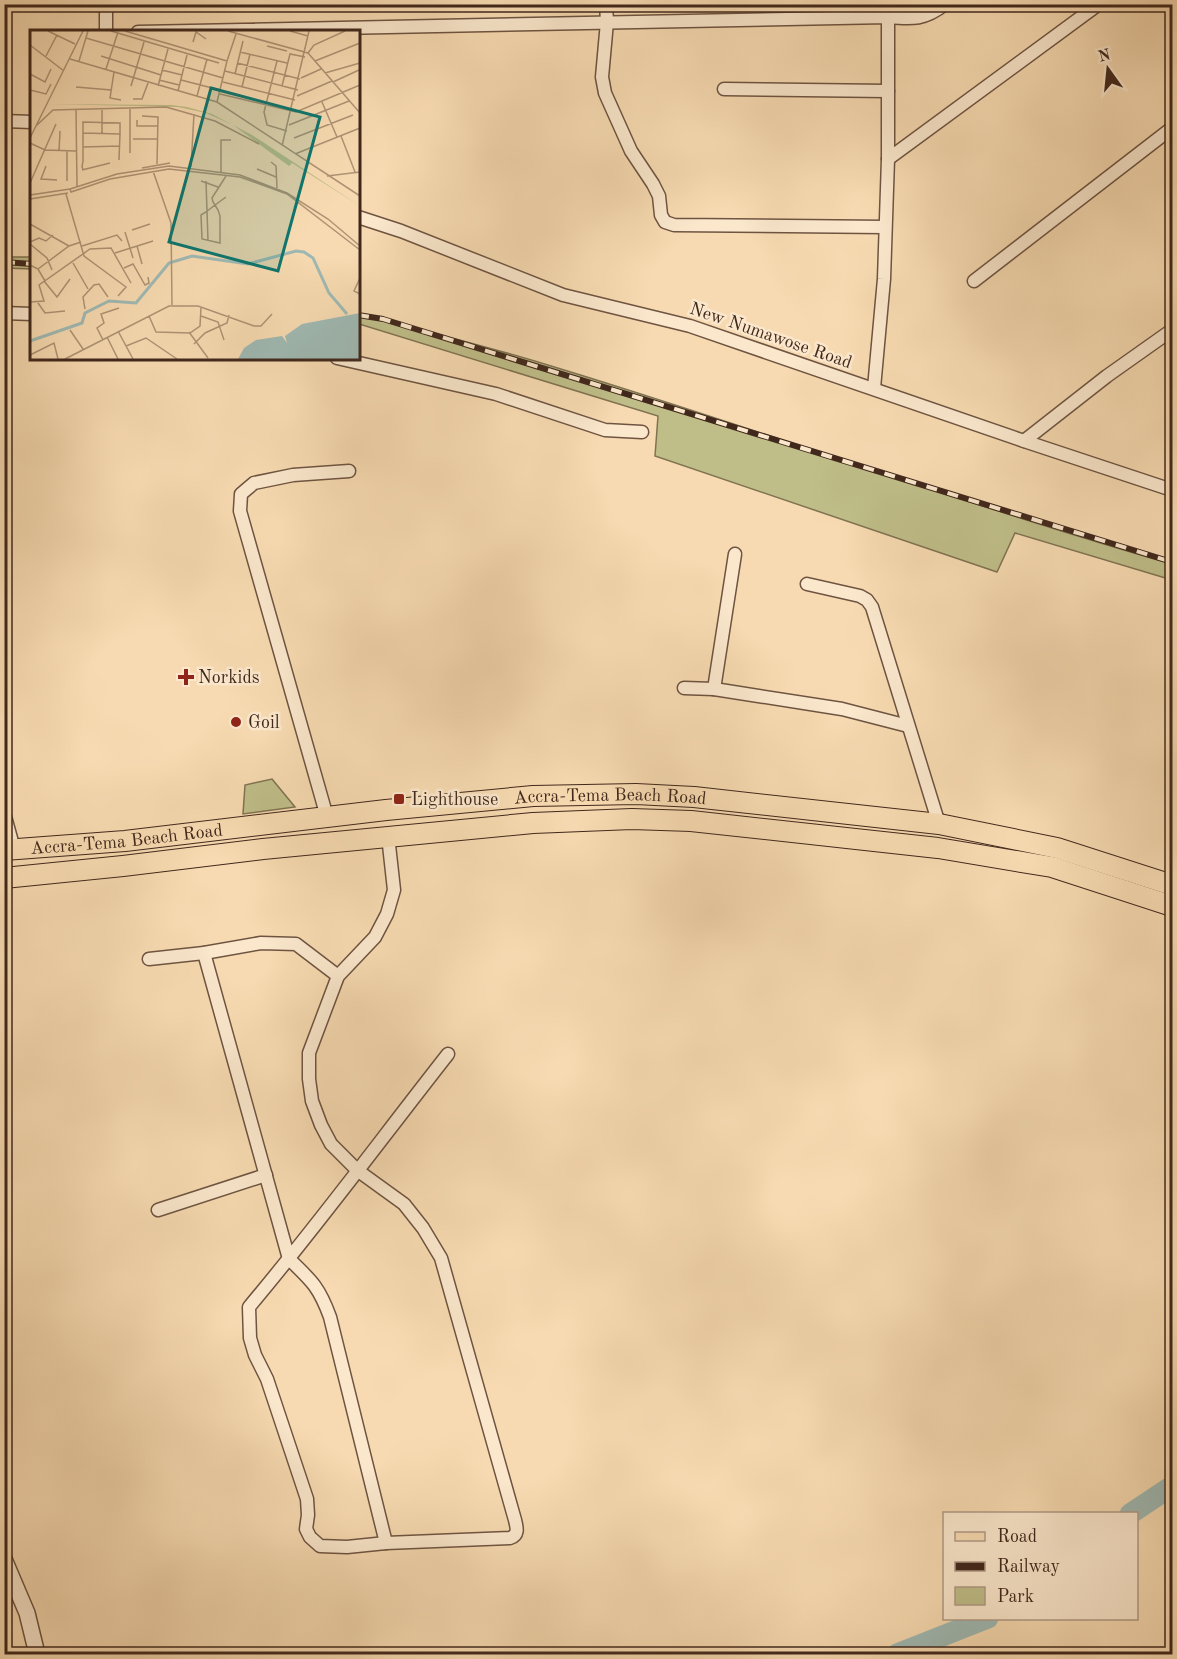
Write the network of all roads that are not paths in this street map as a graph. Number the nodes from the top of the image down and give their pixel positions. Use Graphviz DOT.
graph roads {
  1 [pos="106,4"];
  2 [pos="606,4"];
  3 [pos="945,4"];
  4 [pos="1099,4"];
  5 [pos="888,11"];
  6 [pos="607,22"];
  7 [pos="106,30"];
  8 [pos="232,30"];
  9 [pos="724,88"];
  10 [pos="888,91"];
  11 [pos="4,121"];
  12 [pos="30,122"];
  13 [pos="1173,128"];
  14 [pos="888,159"];
  15 [pos="360,218"];
  16 [pos="885,227"];
  17 [pos="974,281"];
  18 [pos="4,313"];
  19 [pos="30,314"];
  20 [pos="1173,330"];
  21 [pos="346,360"];
  22 [pos="874,388"];
  23 [pos="642,432"];
  24 [pos="1024,441"];
  25 [pos="349,471"];
  26 [pos="1173,490"];
  27 [pos="735,554"];
  28 [pos="807,585"];
  29 [pos="684,688"];
  30 [pos="714,689"];
  31 [pos="909,726"];
  32 [pos="4,813"];
  33 [pos="327,817"];
  34 [pos="939,824"];
  35 [pos="388,836"];
  36 [pos="9,849"];
  37 [pos="10,877"];
  38 [pos="1173,885"];
  39 [pos="1173,906"];
  40 [pos="204,953"];
  41 [pos="149,959"];
  42 [pos="338,976"];
  43 [pos="448,1054"];
  44 [pos="357,1170"];
  45 [pos="266,1174"];
  46 [pos="158,1210"];
  47 [pos="289,1259"];
  48 [pos="386,1544"];
  49 [pos="4,1559"];
  50 [pos="37,1654"];
  1 -- 7 [label="street"];
  2 -- 6 [label="street"];
  3 -- 5 [label="street"];
  4 -- 14 [label="street"];
  5 -- 6 [label="street"];
  5 -- 10 [label="street"];
  6 -- 8 [label="street"];
  6 -- 16 [label="street"];
  9 -- 10 [label="street"];
  10 -- 14 [label="street"];
  11 -- 12 [label="street"];
  13 -- 17 [label="street"];
  14 -- 16 [label="street"];
  15 -- 22 [label="street, New Numawose Road"];
  16 -- 22 [label="street"];
  18 -- 19 [label="street"];
  20 -- 24 [label="street"];
  21 -- 23 [label="street"];
  22 -- 24 [label="street, New Numawose Road"];
  24 -- 26 [label="street, New Numawose Road"];
  25 -- 33 [label="street"];
  27 -- 30 [label="street"];
  28 -- 31 [label="street"];
  29 -- 30 [label="street"];
  30 -- 31 [label="street"];
  31 -- 34 [label="street"];
  32 -- 36 [label="street"];
  33 -- 34 [label="main road, Accra-Tema Beach Road"];
  33 -- 36 [label="main road, Accra-Tema Beach Road"];
  34 -- 38 [label="main road, Accra-Tema Beach Road"];
  35 -- 37 [label="main road, Accra-Tema Beach Road"];
  35 -- 39 [label="main road, Accra-Tema Beach Road"];
  35 -- 42 [label="street"];
  36 -- 37 [label="main road"];
  40 -- 41 [label="street"];
  40 -- 42 [label="street"];
  40 -- 45 [label="street"];
  42 -- 44 [label="street"];
  43 -- 44 [label="street"];
  44 -- 47 [label="street"];
  44 -- 48 [label="street"];
  45 -- 46 [label="street"];
  45 -- 47 [label="street"];
  47 -- 48 [label="street"];
  47 -- 48 [label="street"];
  49 -- 50 [label="street"];
}
